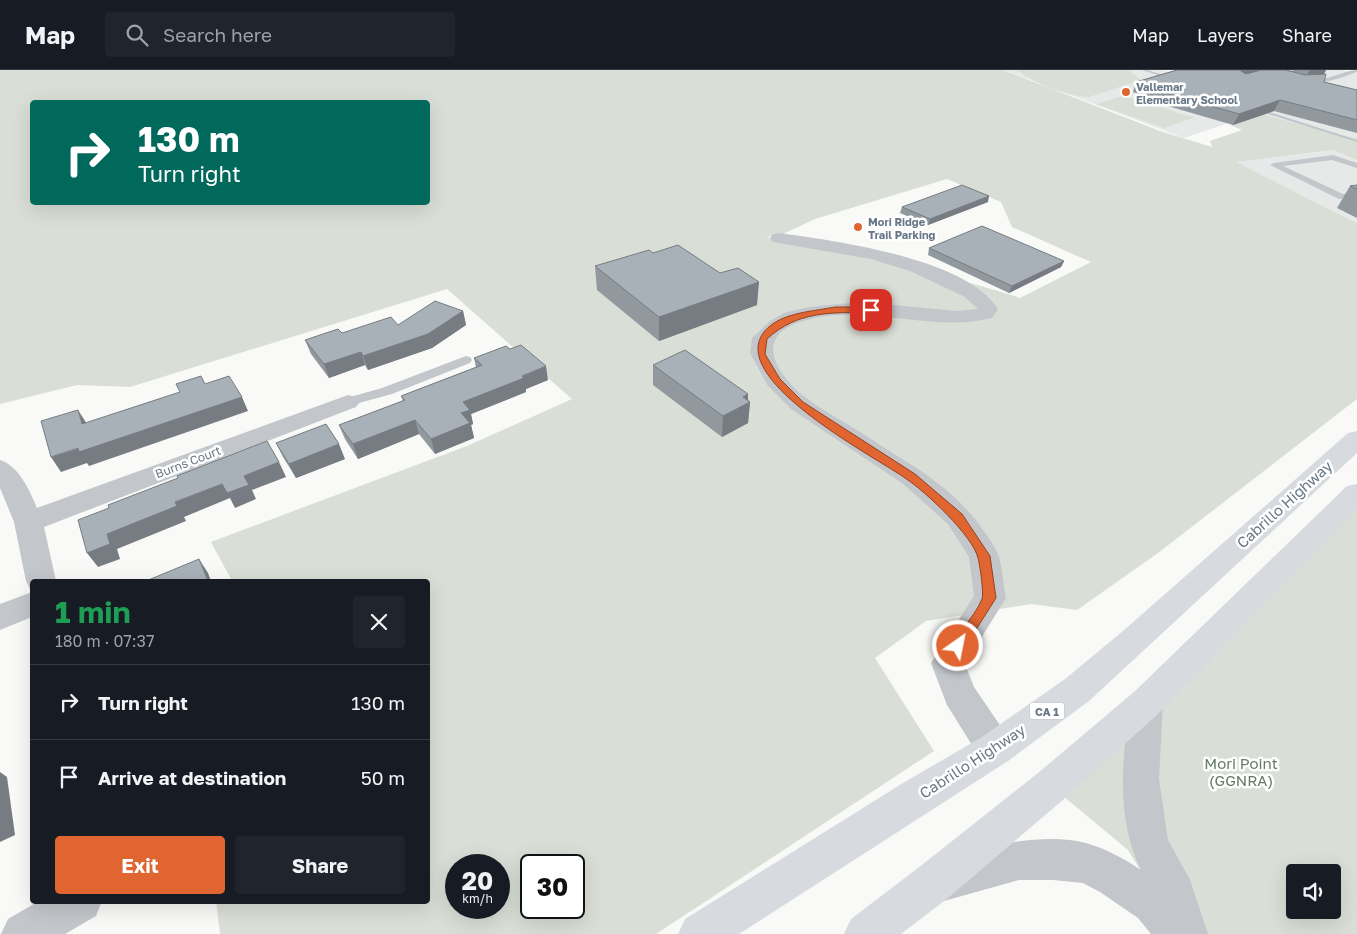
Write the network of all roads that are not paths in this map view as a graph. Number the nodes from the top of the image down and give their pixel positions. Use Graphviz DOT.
graph roads {
  1 [pos="1294,70"];
  2 [pos="1357,70"];
  3 [pos="1343,75"];
  4 [pos="1357,78"];
  5 [pos="1357,166"];
  6 [pos="1357,195"];
  7 [pos="780,238"];
  8 [pos="466,360"];
  9 [pos="348,402"];
  10 [pos="1357,439"];
  11 [pos="0,469"];
  12 [pos="1357,494"];
  13 [pos="29,522"];
  14 [pos="41,579"];
  15 [pos="30,605"];
  16 [pos="0,617"];
  17 [pos="1146,703"];
  18 [pos="995,749"];
  19 [pos="933,883"];
  20 [pos="76,904"];
  21 [pos="22,934"];
  22 [pos="700,934"];
  23 [pos="866,934"];
  24 [pos="1178,934"];
  25 [pos="1186,934"];
  1 -- 3 [label="lane"];
  2 -- 3 [label="lane"];
  3 -- 4 [label="lane"];
  5 -- 6 [label="lane"];
  7 -- 18 [label="street"];
  8 -- 9 [label="lane"];
  9 -- 13 [label="street, Burns Court"];
  10 -- 18 [label="highway, Cabrillo Highway / CA 1"];
  11 -- 13 [label="street"];
  12 -- 17 [label="highway"];
  13 -- 14 [label="street"];
  15 -- 16 [label="street"];
  17 -- 19 [label="highway"];
  17 -- 25 [label="street"];
  18 -- 22 [label="highway, Cabrillo Highway / CA 1"];
  19 -- 23 [label="highway"];
  19 -- 24 [label="street"];
  20 -- 21 [label="street"];
}
